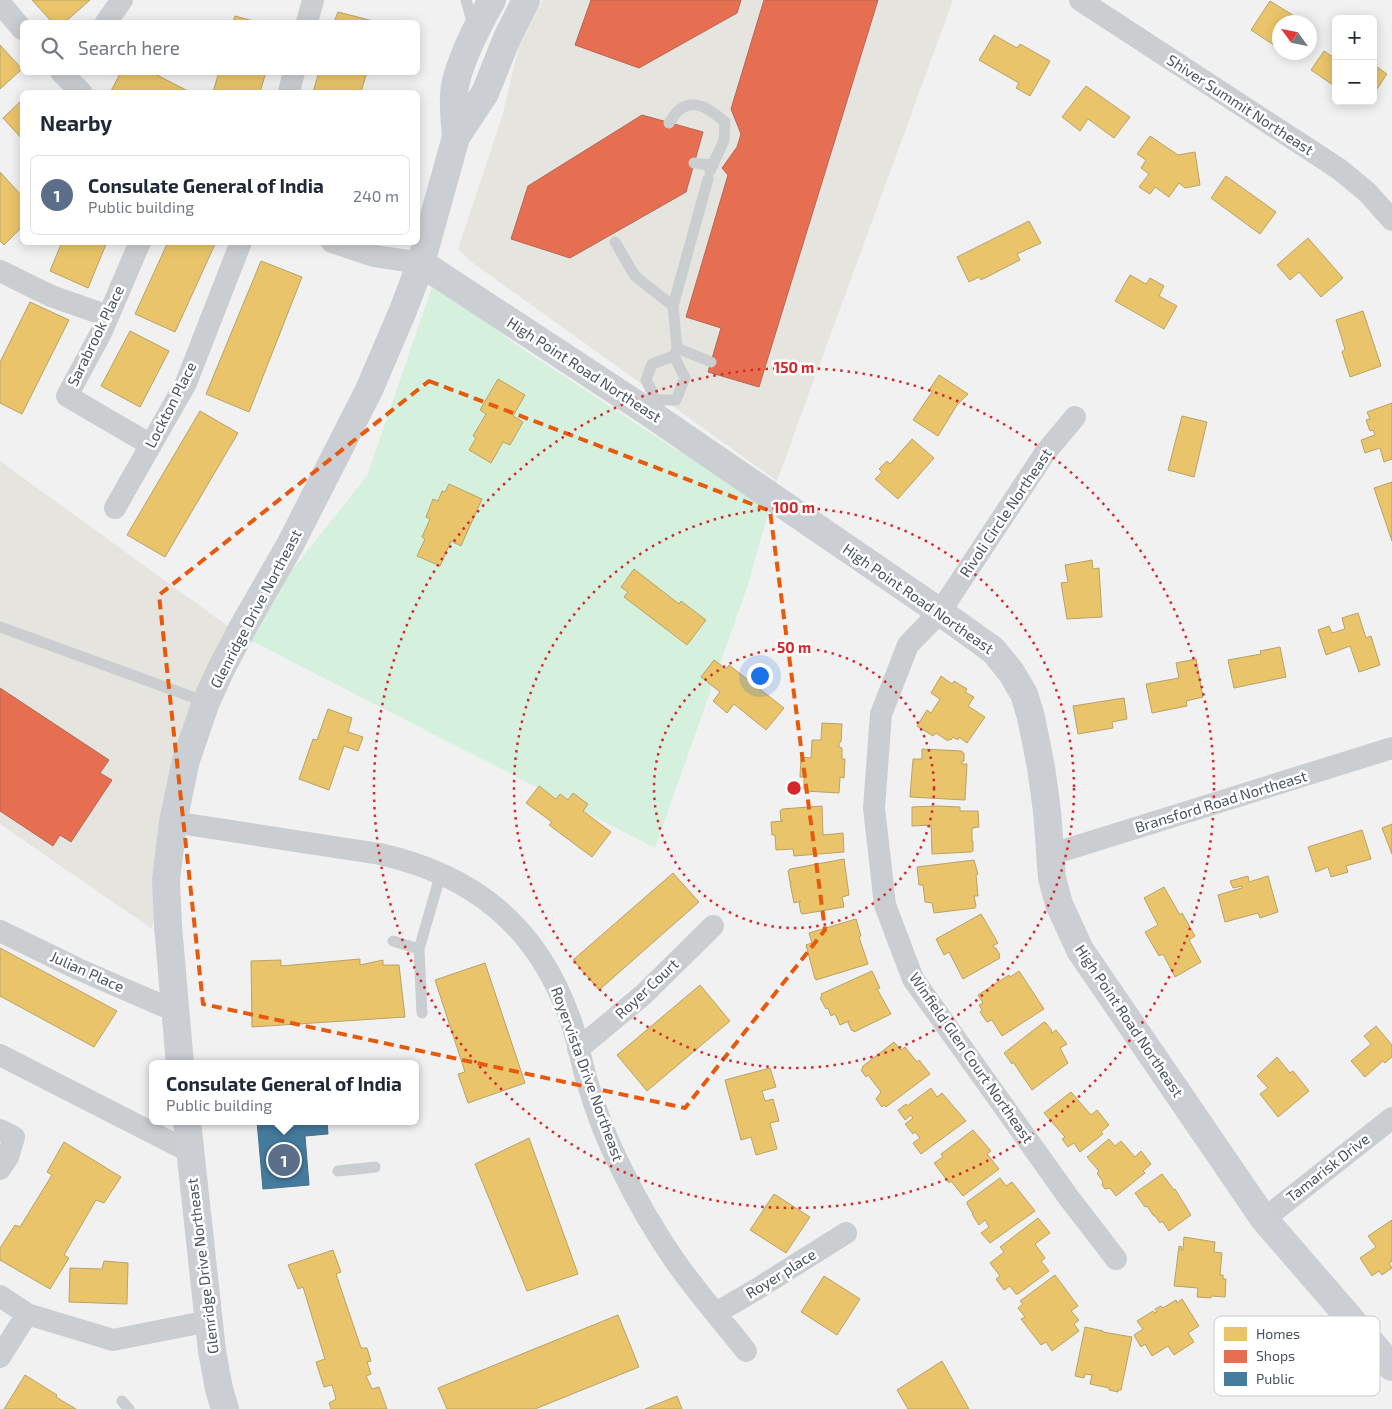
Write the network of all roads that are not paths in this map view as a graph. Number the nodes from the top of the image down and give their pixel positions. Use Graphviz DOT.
graph roads {
  1 [pos="122,0"];
  2 [pos="313,0"];
  3 [pos="466,0"];
  4 [pos="492,0"];
  5 [pos="526,0"];
  6 [pos="1080,0"];
  7 [pos="0,3"];
  8 [pos="107,20"];
  9 [pos="308,20"];
  10 [pos="20,27"];
  11 [pos="474,33"];
  12 [pos="64,75"];
  13 [pos="293,75"];
  14 [pos="79,90"];
  15 [pos="290,90"];
  16 [pos="669,122"];
  17 [pos="456,137"];
  18 [pos="694,163"];
  19 [pos="710,171"];
  20 [pos="1392,220"];
  21 [pos="615,242"];
  22 [pos="139,245"];
  23 [pos="240,245"];
  24 [pos="341,245"];
  25 [pos="400,245"];
  26 [pos="421,263"];
  27 [pos="0,271"];
  28 [pos="673,306"];
  29 [pos="108,316"];
  30 [pos="676,352"];
  31 [pos="711,362"];
  32 [pos="652,406"];
  33 [pos="1075,417"];
  34 [pos="151,445"];
  35 [pos="115,508"];
  36 [pos="940,612"];
  37 [pos="0,627"];
  38 [pos="206,702"];
  39 [pos="1392,748"];
  40 [pos="172,822"];
  41 [pos="1049,855"];
  42 [pos="441,873"];
  43 [pos="713,926"];
  44 [pos="0,931"];
  45 [pos="393,941"];
  46 [pos="418,949"];
  47 [pos="175,1011"];
  48 [pos="422,1013"];
  49 [pos="578,1049"];
  50 [pos="0,1055"];
  51 [pos="180,1060"];
  52 [pos="1392,1118"];
  53 [pos="187,1125"];
  54 [pos="0,1130"];
  55 [pos="190,1152"];
  56 [pos="375,1167"];
  57 [pos="0,1170"];
  58 [pos="338,1171"];
  59 [pos="1264,1219"];
  60 [pos="846,1233"];
  61 [pos="1116,1259"];
  62 [pos="0,1296"];
  63 [pos="716,1313"];
  64 [pos="27,1314"];
  65 [pos="1348,1316"];
  66 [pos="209,1322"];
  67 [pos="746,1351"];
  68 [pos="1380,1353"];
  69 [pos="0,1357"];
  70 [pos="1392,1367"];
  71 [pos="225,1409"];
  1 -- 8 [label="street"];
  2 -- 9 [label="street"];
  3 -- 11 [label="lane"];
  4 -- 11 [label="main road"];
  5 -- 17 [label="main road"];
  6 -- 20 [label="street, Shiver Summit Northeast"];
  7 -- 10 [label="street"];
  11 -- 17 [label="main road"];
  12 -- 14 [label="street"];
  13 -- 15 [label="street"];
  16 -- 19 [label="lane"];
  17 -- 26 [label="main road, Glenridge Drive Northeast"];
  18 -- 19 [label="lane"];
  19 -- 28 [label="lane"];
  21 -- 28 [label="lane"];
  22 -- 29 [label="street, Sarabrook Place"];
  23 -- 34 [label="street, Lockton Place"];
  24 -- 26 [label="street"];
  25 -- 26 [label="street"];
  26 -- 32 [label="main road, High Point Road Northeast"];
  26 -- 38 [label="main road, Glenridge Drive Northeast"];
  27 -- 29 [label="street"];
  28 -- 30 [label="lane"];
  29 -- 34 [label="street, Sarabrook Place"];
  30 -- 31 [label="lane"];
  30 -- 32 [label="lane"];
  30 -- 32 [label="lane"];
  32 -- 36 [label="main road, High Point Road Northeast"];
  33 -- 36 [label="street, Rivoli Circle Northeast"];
  34 -- 35 [label="street, Lockton Place"];
  36 -- 41 [label="main road, High Point Road Northeast"];
  36 -- 61 [label="street, Winfield Glen Court Northeast"];
  37 -- 38 [label="lane"];
  38 -- 40 [label="main road, Glenridge Drive Northeast"];
  39 -- 41 [label="street, Bransford Road Northeast"];
  40 -- 42 [label="street, Royervista Drive Northeast"];
  40 -- 47 [label="main road, Glenridge Drive Northeast"];
  41 -- 59 [label="main road, High Point Road Northeast"];
  42 -- 46 [label="lane"];
  42 -- 49 [label="street, Royervista Drive Northeast"];
  43 -- 49 [label="street, Royer Court"];
  44 -- 47 [label="street, Julian Place"];
  45 -- 46 [label="lane"];
  46 -- 48 [label="lane"];
  47 -- 51 [label="main road, Glenridge Drive Northeast"];
  49 -- 63 [label="street, Royervista Drive Northeast"];
  50 -- 55 [label="street"];
  52 -- 59 [label="street, Tamarisk Drive"];
  53 -- 55 [label="main road, Glenridge Drive Northeast"];
  54 -- 57 [label="street"];
  55 -- 66 [label="main road, Glenridge Drive Northeast"];
  56 -- 58 [label="lane"];
  59 -- 65 [label="main road, High Point Road Northeast"];
  60 -- 63 [label="street, Royer place"];
  62 -- 64 [label="street"];
  63 -- 67 [label="street, Royervista Drive Northeast"];
  64 -- 66 [label="street"];
  64 -- 69 [label="street"];
  66 -- 71 [label="main road, Glenridge Drive Northeast"];
  68 -- 70 [label="main road, High Point Road Northeast"];
}
